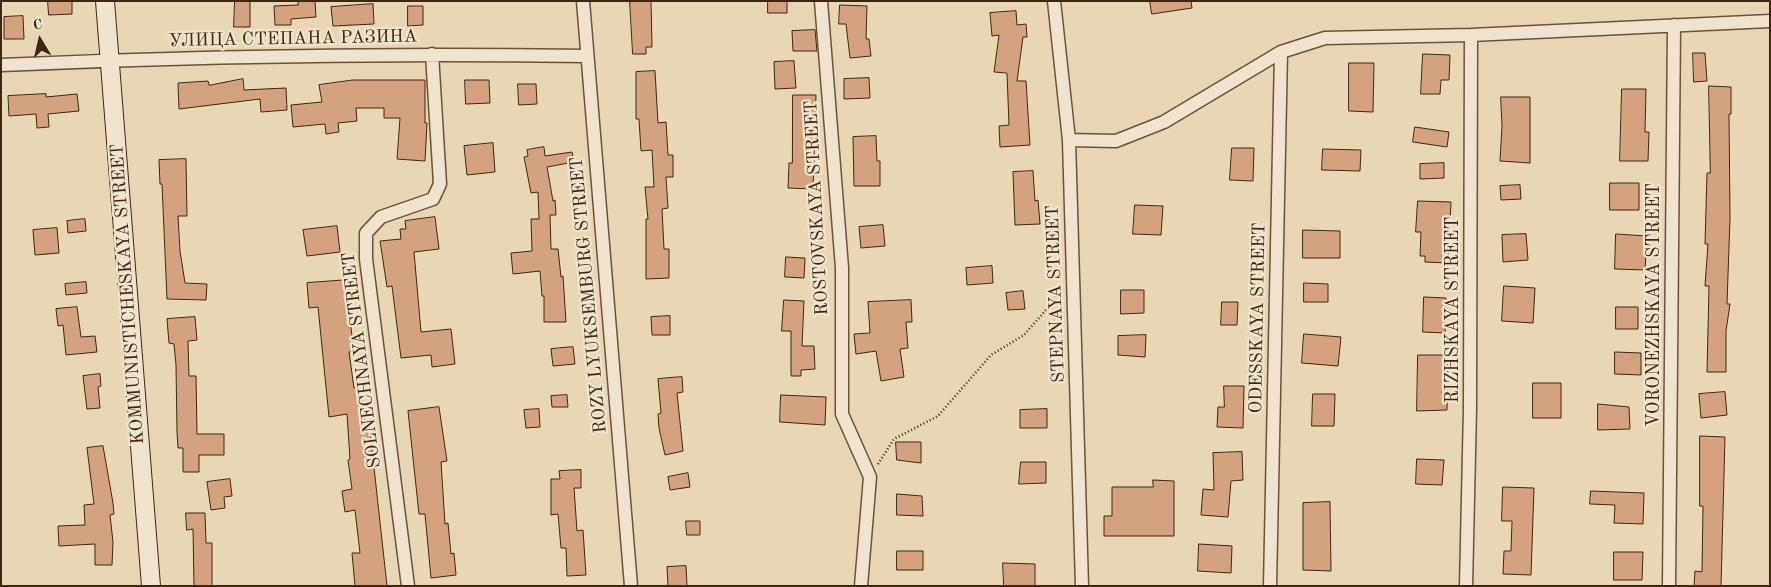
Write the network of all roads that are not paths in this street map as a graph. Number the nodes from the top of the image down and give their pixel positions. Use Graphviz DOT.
graph roads {
  1 [pos="105,1"];
  2 [pos="583,1"];
  3 [pos="821,1"];
  4 [pos="1054,1"];
  5 [pos="1770,21"];
  6 [pos="1674,25"];
  7 [pos="1471,35"];
  8 [pos="1281,52"];
  9 [pos="432,54"];
  10 [pos="587,56"];
  11 [pos="110,60"];
  12 [pos="1,65"];
  13 [pos="1069,140"];
  14 [pos="151,586"];
  15 [pos="408,586"];
  16 [pos="631,586"];
  17 [pos="862,586"];
  18 [pos="1082,586"];
  19 [pos="1270,586"];
  20 [pos="1466,586"];
  21 [pos="1669,586"];
  1 -- 11 [label="main road, KOMMUNISTICHESKAYA STREET"];
  2 -- 10 [label="street, ROZY LYUKSEMBURG STREET"];
  3 -- 17 [label="street, ROSTOVSKAYA STREET"];
  4 -- 13 [label="street, STEPNAYA STREET"];
  5 -- 6 [label="street"];
  6 -- 7 [label="street"];
  6 -- 21 [label="street, VORONEZHSKAYA STREET"];
  7 -- 8 [label="street"];
  7 -- 20 [label="street, RIZHSKAYA STREET"];
  8 -- 13 [label="street"];
  8 -- 19 [label="street, ODESSKAYA STREET"];
  9 -- 10 [label="street, УЛИЦА СТЕПАНА РАЗИНА"];
  9 -- 11 [label="street, УЛИЦА СТЕПАНА РАЗИНА"];
  9 -- 15 [label="street, SOLNECHNAYA STREET"];
  10 -- 16 [label="street, ROZY LYUKSEMBURG STREET"];
  11 -- 12 [label="street, УЛИЦА СТЕПАНА РАЗИНА"];
  11 -- 14 [label="main road, KOMMUNISTICHESKAYA STREET"];
  13 -- 18 [label="street, STEPNAYA STREET"];
}
